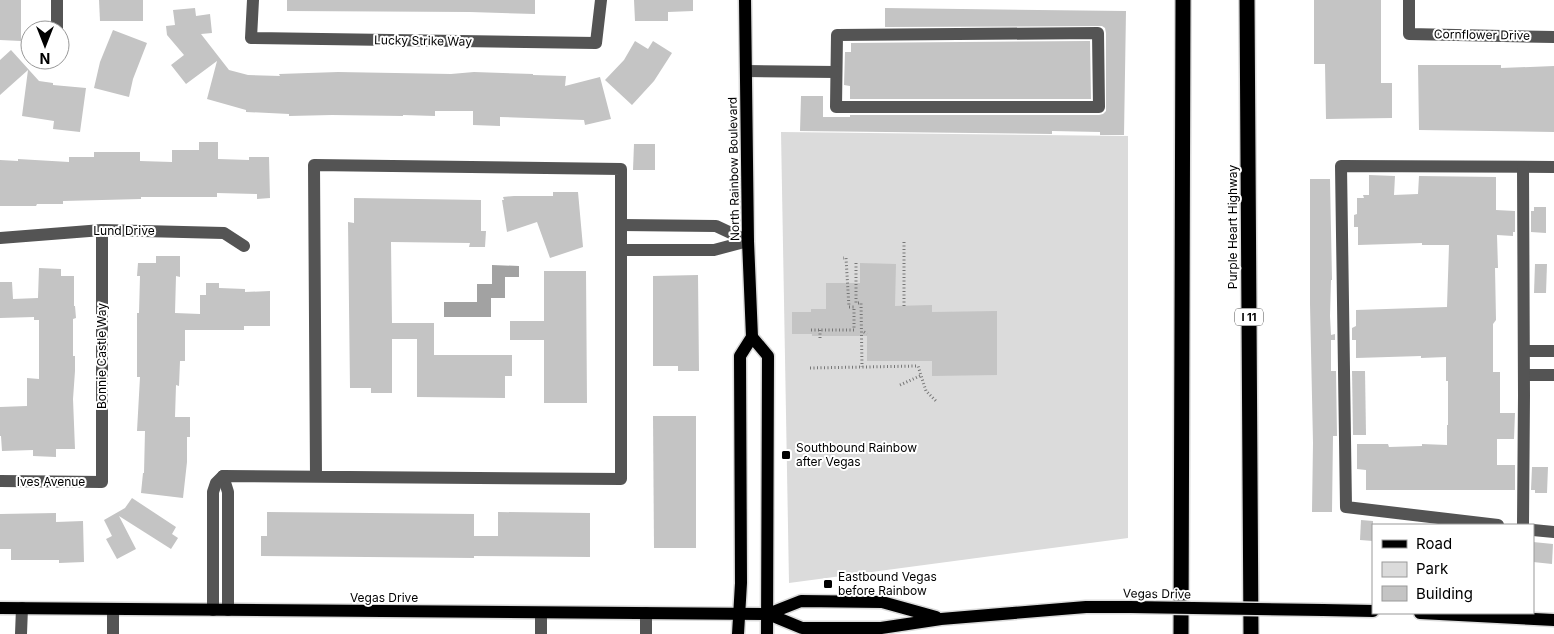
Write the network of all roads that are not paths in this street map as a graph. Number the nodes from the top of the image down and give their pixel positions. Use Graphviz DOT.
graph roads {
  1 [pos="57,0"];
  2 [pos="253,0"];
  3 [pos="600,0"];
  4 [pos="745,0"];
  5 [pos="1183,0"];
  6 [pos="1247,0"];
  7 [pos="1409,0"];
  8 [pos="57,20"];
  9 [pos="1554,36"];
  10 [pos="746,71"];
  11 [pos="836,72"];
  12 [pos="1523,166"];
  13 [pos="1554,167"];
  14 [pos="620,226"];
  15 [pos="102,230"];
  16 [pos="0,238"];
  17 [pos="748,242"];
  18 [pos="244,246"];
  19 [pos="620,250"];
  20 [pos="752,337"];
  21 [pos="1524,351"];
  22 [pos="1554,351"];
  23 [pos="1524,375"];
  24 [pos="1554,375"];
  25 [pos="223,476"];
  26 [pos="316,476"];
  27 [pos="0,481"];
  28 [pos="102,482"];
  29 [pos="1490,524"];
  30 [pos="1523,524"];
  31 [pos="213,528"];
  32 [pos="228,528"];
  33 [pos="1534,530"];
  34 [pos="1554,532"];
  35 [pos="0,608"];
  36 [pos="22,608"];
  37 [pos="113,609"];
  38 [pos="212,610"];
  39 [pos="228,610"];
  40 [pos="1372,610"];
  41 [pos="541,613"];
  42 [pos="646,614"];
  43 [pos="739,614"];
  44 [pos="768,614"];
  45 [pos="1439,614"];
  46 [pos="941,619"];
  47 [pos="1554,620"];
  48 [pos="21,634"];
  49 [pos="113,634"];
  50 [pos="541,634"];
  51 [pos="646,634"];
  52 [pos="738,634"];
  53 [pos="767,634"];
  54 [pos="1181,634"];
  55 [pos="1250,634"];
  1 -- 8 [label="street"];
  2 -- 3 [label="street, Lucky Strike Way"];
  4 -- 10 [label="main road, North Rainbow Boulevard"];
  5 -- 54 [label="highway"];
  6 -- 55 [label="highway, Purple Heart Highway / I 11"];
  7 -- 9 [label="street, Cornflower Drive"];
  10 -- 11 [label="street"];
  10 -- 17 [label="main road, North Rainbow Boulevard"];
  11 -- 11 [label="street"];
  12 -- 13 [label="street"];
  12 -- 21 [label="street"];
  12 -- 29 [label="street"];
  14 -- 17 [label="street"];
  14 -- 19 [label="street"];
  14 -- 26 [label="street"];
  15 -- 16 [label="street, Lund Drive"];
  15 -- 18 [label="street, Lund Drive"];
  15 -- 28 [label="street, Bonnie Castle Way"];
  17 -- 19 [label="street"];
  17 -- 20 [label="main road, North Rainbow Boulevard"];
  19 -- 26 [label="street"];
  20 -- 43 [label="main road"];
  20 -- 44 [label="main road"];
  21 -- 22 [label="street"];
  21 -- 23 [label="street"];
  23 -- 24 [label="street"];
  23 -- 30 [label="street"];
  25 -- 26 [label="street"];
  25 -- 31 [label="street"];
  25 -- 32 [label="street"];
  27 -- 28 [label="street, Ives Avenue"];
  31 -- 32 [label="street"];
  31 -- 38 [label="street"];
  32 -- 39 [label="street"];
  33 -- 34 [label="street"];
  35 -- 36 [label="main road, Vegas Drive"];
  36 -- 37 [label="main road, Vegas Drive"];
  36 -- 48 [label="street"];
  37 -- 38 [label="main road, Vegas Drive"];
  37 -- 49 [label="street"];
  38 -- 39 [label="main road, Vegas Drive"];
  39 -- 41 [label="main road, Vegas Drive"];
  40 -- 46 [label="main road, Vegas Drive, bridge"];
  41 -- 42 [label="main road, Vegas Drive"];
  41 -- 50 [label="street"];
  42 -- 43 [label="main road, Vegas Drive"];
  42 -- 51 [label="street"];
  43 -- 44 [label="main road, Vegas Drive"];
  43 -- 52 [label="main road"];
  44 -- 46 [label="main road, Vegas Drive"];
  44 -- 46 [label="main road, Vegas Drive"];
  44 -- 53 [label="main road"];
  45 -- 47 [label="main road"];
}
